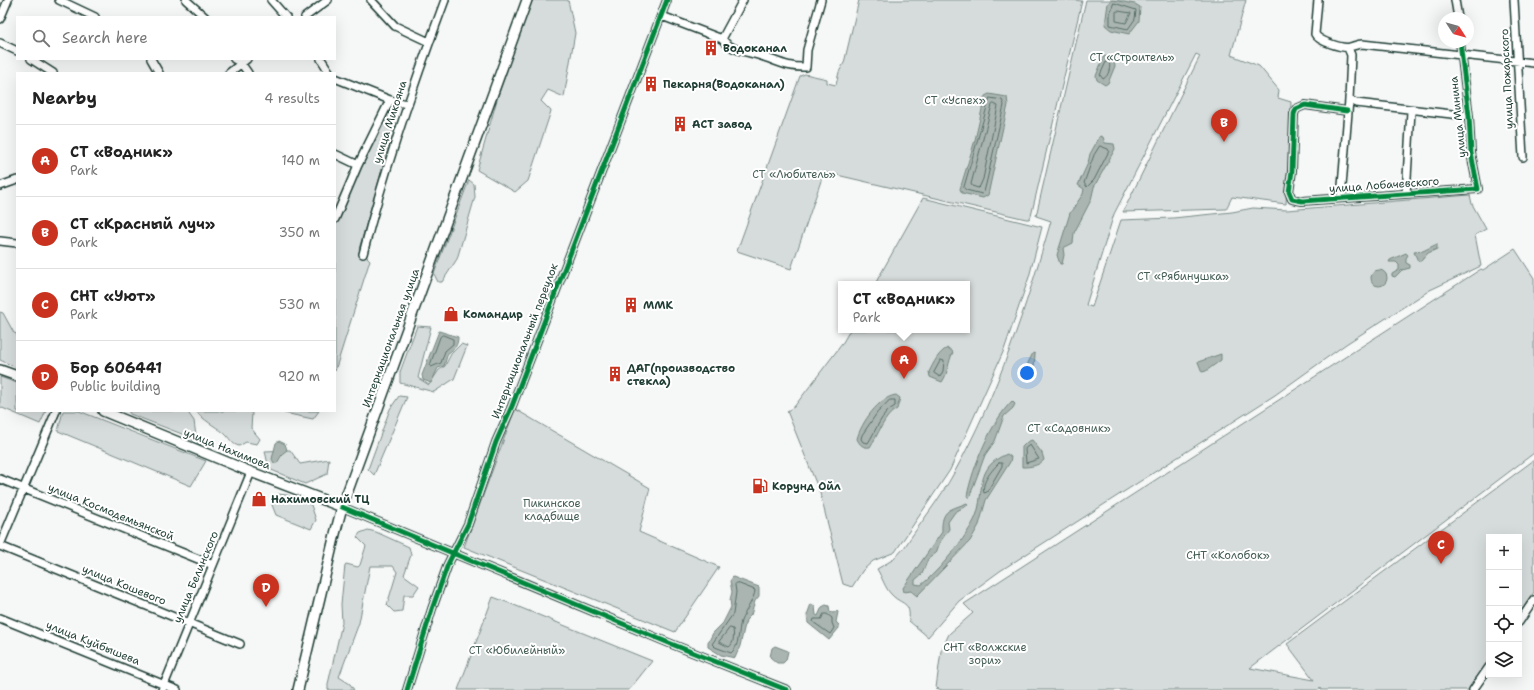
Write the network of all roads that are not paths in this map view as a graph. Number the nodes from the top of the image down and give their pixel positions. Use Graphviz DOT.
graph roads {
  1 [pos="8,0"];
  2 [pos="59,0"];
  3 [pos="186,0"];
  4 [pos="272,0"];
  5 [pos="328,0"];
  6 [pos="371,0"];
  7 [pos="445,0"];
  8 [pos="527,0"];
  9 [pos="667,0"];
  10 [pos="743,0"];
  11 [pos="821,0"];
  12 [pos="1318,0"];
  13 [pos="1455,0"];
  14 [pos="1514,0"];
  15 [pos="1457,12"];
  16 [pos="93,16"];
  17 [pos="204,16"];
  18 [pos="285,16"];
  19 [pos="306,16"];
  20 [pos="662,16"];
  21 [pos="0,19"];
  22 [pos="722,39"];
  23 [pos="430,42"];
  24 [pos="0,43"];
  25 [pos="1348,48"];
  26 [pos="1461,48"];
  27 [pos="16,51"];
  28 [pos="1462,55"];
  29 [pos="33,60"];
  30 [pos="152,60"];
  31 [pos="322,60"];
  32 [pos="244,61"];
  33 [pos="1518,61"];
  34 [pos="1534,63"];
  35 [pos="51,72"];
  36 [pos="158,72"];
  37 [pos="229,72"];
  38 [pos="248,72"];
  39 [pos="329,72"];
  40 [pos="336,78"];
  41 [pos="390,100"];
  42 [pos="1349,100"];
  43 [pos="407,104"];
  44 [pos="1347,111"];
  45 [pos="1411,111"];
  46 [pos="1469,116"];
  47 [pos="336,154"];
  48 [pos="1522,157"];
  49 [pos="358,164"];
  50 [pos="16,180"];
  51 [pos="0,186"];
  52 [pos="1478,189"];
  53 [pos="1406,194"];
  54 [pos="1341,198"];
  55 [pos="336,217"];
  56 [pos="0,241"];
  57 [pos="16,243"];
  58 [pos="363,254"];
  59 [pos="0,370"];
  60 [pos="16,376"];
  61 [pos="56,412"];
  62 [pos="108,412"];
  63 [pos="250,472"];
  64 [pos="0,479"];
  65 [pos="23,488"];
  66 [pos="342,507"];
  67 [pos="0,546"];
  68 [pos="454,553"];
  69 [pos="212,565"];
  70 [pos="1534,600"];
  71 [pos="0,618"];
  72 [pos="1522,618"];
  73 [pos="189,622"];
  74 [pos="240,644"];
  75 [pos="1486,670"];
  76 [pos="163,687"];
  77 [pos="177,690"];
  78 [pos="298,690"];
  79 [pos="406,690"];
  80 [pos="787,690"];
  81 [pos="1473,690"];
  1 -- 21 [label="street"];
  2 -- 16 [label="street"];
  3 -- 17 [label="street"];
  4 -- 18 [label="street"];
  5 -- 19 [label="street"];
  6 -- 23 [label="street"];
  7 -- 23 [label="street, улица Микояна"];
  8 -- 66 [label="main road, Интернациональная улица"];
  9 -- 20 [label="street, Интернациональный переулок"];
  10 -- 22 [label="street"];
  11 -- 22 [label="street"];
  12 -- 25 [label="street"];
  13 -- 15 [label="street"];
  14 -- 33 [label="street, улица Пожарского"];
  20 -- 22 [label="street"];
  20 -- 68 [label="street, Интернациональный переулок"];
  23 -- 43 [label="street, улица Микояна"];
  24 -- 27 [label="street"];
  25 -- 28 [label="street"];
  25 -- 42 [label="street"];
  26 -- 28 [label="street, улица Минина"];
  28 -- 33 [label="street"];
  28 -- 46 [label="street, улица Минина"];
  29 -- 35 [label="street"];
  30 -- 36 [label="street"];
  31 -- 39 [label="street"];
  32 -- 37 [label="street"];
  32 -- 38 [label="street"];
  33 -- 34 [label="street"];
  33 -- 48 [label="street, улица Пожарского"];
  40 -- 41 [label="street"];
  41 -- 43 [label="street"];
  41 -- 49 [label="street"];
  42 -- 44 [label="street"];
  42 -- 45 [label="street"];
  43 -- 58 [label="street, улица Микояна"];
  44 -- 54 [label="street"];
  44 -- 54 [label="street, улица Лобачевского"];
  45 -- 46 [label="street"];
  45 -- 53 [label="street"];
  46 -- 52 [label="street, улица Минина"];
  47 -- 49 [label="street"];
  49 -- 55 [label="street"];
  50 -- 51 [label="street"];
  52 -- 53 [label="street, улица Лобачевского"];
  53 -- 54 [label="street, улица Лобачевского"];
  56 -- 57 [label="street"];
  59 -- 60 [label="main road"];
  61 -- 65 [label="street"];
  62 -- 63 [label="main road, улица Нахимова"];
  63 -- 66 [label="main road, улица Нахимова"];
  63 -- 69 [label="street, улица Белинского"];
  64 -- 65 [label="street, улица Космодемьянской"];
  65 -- 67 [label="street"];
  65 -- 69 [label="street, улица Космодемьянской"];
  66 -- 68 [label="street"];
  66 -- 78 [label="main road, Интернациональная улица"];
  67 -- 73 [label="street, улица Кошевого"];
  68 -- 79 [label="street, Интернациональный переулок"];
  68 -- 80 [label="street"];
  69 -- 73 [label="street, улица Белинского"];
  70 -- 72 [label="street"];
  71 -- 76 [label="street, улица Куйбышева"];
  73 -- 74 [label="street, улица Кошевого"];
  73 -- 76 [label="street, улица Белинского"];
  75 -- 81 [label="street"];
  76 -- 77 [label="street, улица Куйбышева"];
}
